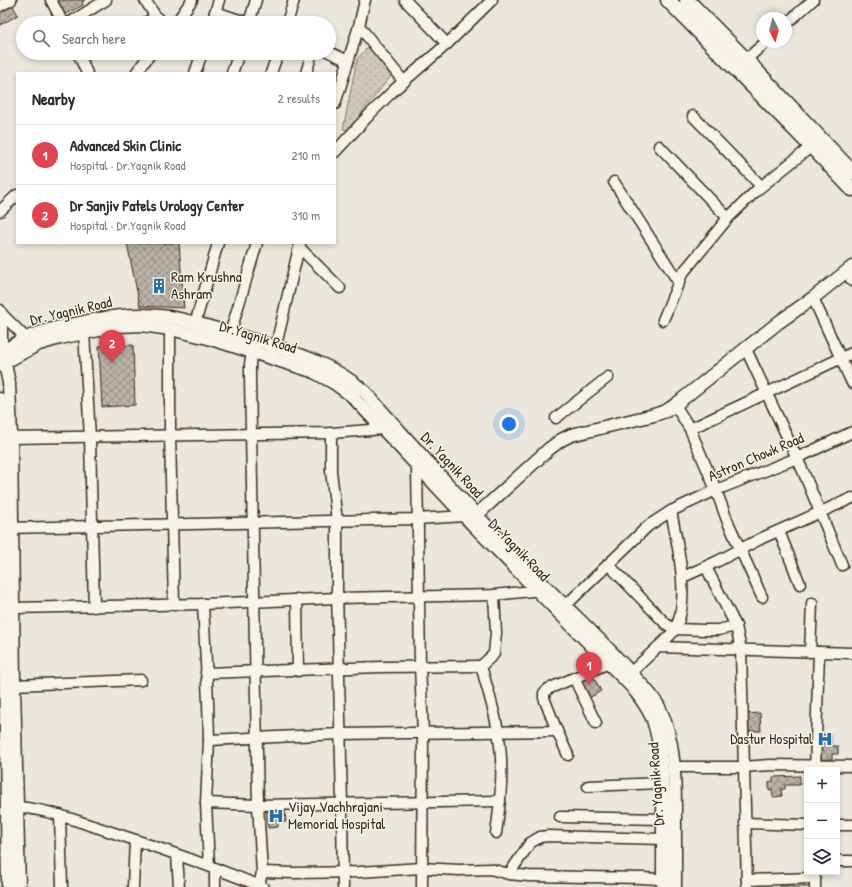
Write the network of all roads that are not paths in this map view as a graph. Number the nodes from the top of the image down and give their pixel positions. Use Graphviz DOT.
graph roads {
  1 [pos="51,0"];
  2 [pos="106,0"];
  3 [pos="145,0"];
  4 [pos="192,0"];
  5 [pos="219,0"];
  6 [pos="256,0"];
  7 [pos="294,0"];
  8 [pos="365,0"];
  9 [pos="405,0"];
  10 [pos="668,0"];
  11 [pos="687,0"];
  12 [pos="813,0"];
  13 [pos="488,1"];
  14 [pos="215,12"];
  15 [pos="59,16"];
  16 [pos="80,16"];
  17 [pos="156,16"];
  18 [pos="181,16"];
  19 [pos="214,16"];
  20 [pos="227,16"];
  21 [pos="251,16"];
  22 [pos="289,16"];
  23 [pos="792,19"];
  24 [pos="359,26"];
  25 [pos="447,44"];
  26 [pos="759,48"];
  27 [pos="336,55"];
  28 [pos="84,60"];
  29 [pos="146,60"];
  30 [pos="200,60"];
  31 [pos="237,60"];
  32 [pos="276,60"];
  33 [pos="310,60"];
  34 [pos="348,61"];
  35 [pos="741,64"];
  36 [pos="88,72"];
  37 [pos="137,72"];
  38 [pos="195,72"];
  39 [pos="232,72"];
  40 [pos="271,72"];
  41 [pos="306,72"];
  42 [pos="404,82"];
  43 [pos="336,101"];
  44 [pos="693,116"];
  45 [pos="659,146"];
  46 [pos="812,146"];
  47 [pos="336,151"];
  48 [pos="852,172"];
  49 [pos="614,182"];
  50 [pos="761,186"];
  51 [pos="852,189"];
  52 [pos="16,197"];
  53 [pos="0,211"];
  54 [pos="728,218"];
  55 [pos="218,244"];
  56 [pos="257,244"];
  57 [pos="300,245"];
  58 [pos="850,273"];
  59 [pos="679,283"];
  60 [pos="340,288"];
  61 [pos="813,298"];
  62 [pos="1,312"];
  63 [pos="663,320"];
  64 [pos="195,324"];
  65 [pos="170,329"];
  66 [pos="84,332"];
  67 [pos="230,334"];
  68 [pos="26,338"];
  69 [pos="252,346"];
  70 [pos="746,349"];
  71 [pos="275,352"];
  72 [pos="852,354"];
  73 [pos="2,358"];
  74 [pos="841,358"];
  75 [pos="608,377"];
  76 [pos="852,384"];
  77 [pos="768,394"];
  78 [pos="0,399"];
  79 [pos="675,405"];
  80 [pos="556,418"];
  81 [pos="690,429"];
  82 [pos="384,430"];
  83 [pos="852,432"];
  84 [pos="331,433"];
  85 [pos="251,434"];
  86 [pos="170,436"];
  87 [pos="90,438"];
  88 [pos="6,439"];
  89 [pos="796,458"];
  90 [pos="417,465"];
  91 [pos="716,490"];
  92 [pos="852,498"];
  93 [pos="671,511"];
  94 [pos="820,512"];
  95 [pos="471,515"];
  96 [pos="417,519"];
  97 [pos="337,521"];
  98 [pos="253,522"];
  99 [pos="173,524"];
  100 [pos="92,527"];
  101 [pos="7,528"];
  102 [pos="779,531"];
  103 [pos="741,549"];
  104 [pos="608,564"];
  105 [pos="842,565"];
  106 [pos="706,567"];
  107 [pos="683,577"];
  108 [pos="800,584"];
  109 [pos="542,590"];
  110 [pos="494,595"];
  111 [pos="420,597"];
  112 [pos="762,597"];
  113 [pos="337,598"];
  114 [pos="297,599"];
  115 [pos="253,602"];
  116 [pos="812,603"];
  117 [pos="203,604"];
  118 [pos="174,605"];
  119 [pos="94,607"];
  120 [pos="13,608"];
  121 [pos="562,609"];
  122 [pos="736,626"];
  123 [pos="675,630"];
  124 [pos="658,647"];
  125 [pos="741,650"];
  126 [pos="815,652"];
  127 [pos="852,653"];
  128 [pos="613,660"];
  129 [pos="420,666"];
  130 [pos="481,666"];
  131 [pos="339,669"];
  132 [pos="255,671"];
  133 [pos="298,671"];
  134 [pos="206,674"];
  135 [pos="628,676"];
  136 [pos="574,678"];
  137 [pos="141,680"];
  138 [pos="14,685"];
  139 [pos="596,723"];
  140 [pos="498,731"];
  141 [pos="557,731"];
  142 [pos="423,733"];
  143 [pos="340,734"];
  144 [pos="257,739"];
  145 [pos="209,740"];
  146 [pos="568,755"];
  147 [pos="673,766"];
  148 [pos="852,766"];
  149 [pos="744,767"];
  150 [pos="804,767"];
  151 [pos="815,767"];
  152 [pos="834,767"];
  153 [pos="662,783"];
  154 [pos="588,786"];
  155 [pos="500,801"];
  156 [pos="422,802"];
  157 [pos="206,803"];
  158 [pos="342,804"];
  159 [pos="258,805"];
  160 [pos="13,806"];
  161 [pos="60,815"];
  162 [pos="560,817"];
  163 [pos="663,819"];
  164 [pos="745,823"];
  165 [pos="804,825"];
  166 [pos="840,825"];
  167 [pos="852,825"];
  168 [pos="496,833"];
  169 [pos="663,839"];
  170 [pos="135,840"];
  171 [pos="177,855"];
  172 [pos="840,861"];
  173 [pos="852,861"];
  174 [pos="212,867"];
  175 [pos="422,868"];
  176 [pos="262,872"];
  177 [pos="343,872"];
  178 [pos="509,874"];
  179 [pos="815,879"];
  180 [pos="603,882"];
  181 [pos="669,884"];
  182 [pos="747,884"];
  183 [pos="260,886"];
  184 [pos="8,887"];
  185 [pos="19,887"];
  186 [pos="62,887"];
  187 [pos="133,887"];
  188 [pos="179,887"];
  189 [pos="215,887"];
  190 [pos="343,887"];
  191 [pos="422,887"];
  1 -- 15 [label="street"];
  2 -- 16 [label="street"];
  3 -- 17 [label="street"];
  4 -- 18 [label="street"];
  5 -- 14 [label="street"];
  6 -- 21 [label="street"];
  7 -- 22 [label="street"];
  8 -- 24 [label="street"];
  9 -- 25 [label="street"];
  10 -- 35 [label="main road"];
  11 -- 35 [label="main road"];
  12 -- 23 [label="street"];
  13 -- 25 [label="street"];
  14 -- 19 [label="street"];
  14 -- 20 [label="street"];
  24 -- 34 [label="street"];
  24 -- 42 [label="street"];
  25 -- 42 [label="street"];
  26 -- 35 [label="street"];
  27 -- 34 [label="street"];
  28 -- 36 [label="street"];
  29 -- 37 [label="street"];
  30 -- 38 [label="street"];
  31 -- 39 [label="street"];
  32 -- 40 [label="street"];
  33 -- 41 [label="street"];
  34 -- 43 [label="street"];
  35 -- 46 [label="main road"];
  35 -- 48 [label="main road"];
  42 -- 47 [label="street"];
  44 -- 50 [label="street"];
  45 -- 54 [label="street"];
  46 -- 50 [label="street"];
  46 -- 51 [label="main road"];
  49 -- 59 [label="street"];
  50 -- 54 [label="street"];
  52 -- 53 [label="street"];
  54 -- 59 [label="street"];
  55 -- 64 [label="street"];
  56 -- 67 [label="street"];
  57 -- 60 [label="street"];
  57 -- 71 [label="street"];
  58 -- 61 [label="street"];
  59 -- 63 [label="street"];
  61 -- 70 [label="street"];
  61 -- 74 [label="street"];
  62 -- 68 [label="street"];
  62 -- 73 [label="street"];
  64 -- 67 [label="street, Dr. Yagnik Road"];
  64 -- 68 [label="street, Dr. Yagnik Road"];
  65 -- 66 [label="street, Dr.Yagnik Road"];
  65 -- 69 [label="street, Dr.Yagnik Road"];
  65 -- 86 [label="street"];
  66 -- 73 [label="street, Dr.Yagnik Road"];
  66 -- 87 [label="street"];
  67 -- 69 [label="street, Dr. Yagnik Road"];
  68 -- 73 [label="street, Dr. Yagnik Road"];
  69 -- 71 [label="street, Dr. Yagnik Road"];
  69 -- 85 [label="street"];
  70 -- 77 [label="street"];
  70 -- 79 [label="street"];
  71 -- 82 [label="street, Dr.Yagnik Road"];
  71 -- 95 [label="street, Dr. Yagnik Road"];
  72 -- 74 [label="street"];
  73 -- 88 [label="street"];
  74 -- 76 [label="street"];
  74 -- 77 [label="street"];
  75 -- 80 [label="street"];
  77 -- 81 [label="street"];
  77 -- 89 [label="street"];
  78 -- 88 [label="street"];
  79 -- 81 [label="street"];
  79 -- 95 [label="street"];
  81 -- 91 [label="street"];
  82 -- 84 [label="street"];
  82 -- 90 [label="street, Dr.Yagnik Road"];
  83 -- 89 [label="street, Astron Chowk Road"];
  84 -- 85 [label="street"];
  84 -- 97 [label="street"];
  85 -- 86 [label="street"];
  85 -- 98 [label="street"];
  86 -- 87 [label="street"];
  86 -- 99 [label="street"];
  87 -- 88 [label="street"];
  87 -- 100 [label="street"];
  88 -- 101 [label="street"];
  89 -- 91 [label="street, Astron Chowk Road"];
  89 -- 94 [label="street"];
  90 -- 95 [label="street, Dr.Yagnik Road"];
  90 -- 96 [label="street"];
  91 -- 93 [label="street, Astron Chowk Road"];
  91 -- 103 [label="street"];
  92 -- 94 [label="street"];
  93 -- 104 [label="street, Astron Chowk Road"];
  93 -- 107 [label="street"];
  94 -- 102 [label="street"];
  94 -- 105 [label="street"];
  95 -- 96 [label="street"];
  95 -- 109 [label="street, Dr. Yagnik Road"];
  96 -- 97 [label="street"];
  96 -- 111 [label="street"];
  97 -- 98 [label="street"];
  97 -- 113 [label="street"];
  98 -- 99 [label="street"];
  98 -- 115 [label="street"];
  99 -- 100 [label="street"];
  99 -- 118 [label="street"];
  100 -- 101 [label="street"];
  100 -- 119 [label="street"];
  101 -- 120 [label="street"];
  101 -- 160 [label="street"];
  102 -- 103 [label="street"];
  102 -- 108 [label="street"];
  103 -- 106 [label="street"];
  103 -- 112 [label="street"];
  104 -- 121 [label="street, Astron Chowk Road"];
  104 -- 123 [label="street"];
  106 -- 107 [label="street"];
  106 -- 122 [label="street"];
  107 -- 123 [label="street"];
  109 -- 110 [label="street"];
  109 -- 121 [label="street, Dr. Yagnik Road"];
  110 -- 111 [label="street"];
  110 -- 130 [label="street"];
  111 -- 113 [label="street"];
  111 -- 129 [label="street"];
  113 -- 114 [label="street"];
  113 -- 131 [label="street"];
  114 -- 115 [label="street"];
  114 -- 133 [label="street"];
  115 -- 117 [label="street"];
  115 -- 132 [label="street"];
  116 -- 126 [label="street"];
  117 -- 118 [label="street"];
  117 -- 134 [label="street"];
  118 -- 119 [label="street"];
  119 -- 120 [label="street"];
  120 -- 138 [label="street"];
  121 -- 128 [label="street, Dr. Yagnik Road"];
  122 -- 123 [label="street"];
  122 -- 125 [label="street"];
  123 -- 124 [label="street"];
  124 -- 125 [label="street"];
  124 -- 135 [label="street"];
  125 -- 126 [label="street"];
  125 -- 149 [label="street"];
  126 -- 127 [label="street"];
  126 -- 151 [label="street"];
  128 -- 135 [label="street, Dr. Yagnik Road"];
  128 -- 136 [label="street"];
  129 -- 130 [label="street"];
  129 -- 131 [label="street"];
  129 -- 142 [label="street"];
  130 -- 140 [label="street"];
  131 -- 133 [label="street"];
  131 -- 143 [label="street"];
  132 -- 133 [label="street"];
  132 -- 134 [label="street"];
  132 -- 144 [label="street"];
  134 -- 145 [label="street"];
  135 -- 147 [label="street, Dr. Yagnik Road"];
  135 -- 153 [label="street"];
  136 -- 139 [label="street"];
  136 -- 141 [label="street"];
  137 -- 138 [label="street"];
  138 -- 160 [label="street"];
  140 -- 141 [label="street"];
  140 -- 142 [label="street"];
  140 -- 155 [label="street"];
  141 -- 146 [label="street"];
  142 -- 143 [label="street"];
  142 -- 156 [label="street"];
  143 -- 144 [label="street"];
  143 -- 158 [label="street"];
  144 -- 145 [label="street"];
  144 -- 159 [label="street"];
  145 -- 157 [label="street"];
  147 -- 149 [label="street"];
  147 -- 181 [label="street, Dr. Yagnik Road"];
  148 -- 152 [label="street"];
  149 -- 150 [label="street"];
  149 -- 164 [label="street"];
  153 -- 154 [label="street"];
  153 -- 163 [label="street"];
  155 -- 156 [label="street"];
  155 -- 168 [label="street"];
  156 -- 158 [label="street"];
  156 -- 175 [label="street"];
  157 -- 159 [label="street"];
  157 -- 174 [label="street"];
  158 -- 159 [label="street"];
  158 -- 177 [label="street"];
  159 -- 176 [label="street"];
  160 -- 161 [label="street"];
  160 -- 184 [label="street"];
  160 -- 185 [label="street"];
  161 -- 170 [label="street"];
  161 -- 186 [label="street"];
  162 -- 163 [label="street"];
  163 -- 169 [label="street"];
  164 -- 165 [label="street"];
  164 -- 182 [label="street"];
  166 -- 167 [label="street"];
  169 -- 178 [label="street"];
  169 -- 181 [label="street"];
  170 -- 171 [label="street"];
  170 -- 187 [label="street"];
  171 -- 174 [label="street"];
  171 -- 188 [label="street"];
  172 -- 173 [label="street"];
  174 -- 183 [label="street"];
  174 -- 189 [label="street"];
  175 -- 177 [label="street"];
  175 -- 178 [label="street"];
  175 -- 191 [label="street"];
  176 -- 177 [label="street"];
  176 -- 183 [label="street"];
  177 -- 190 [label="street"];
  178 -- 180 [label="street"];
  179 -- 182 [label="street"];
  180 -- 181 [label="street"];
}
